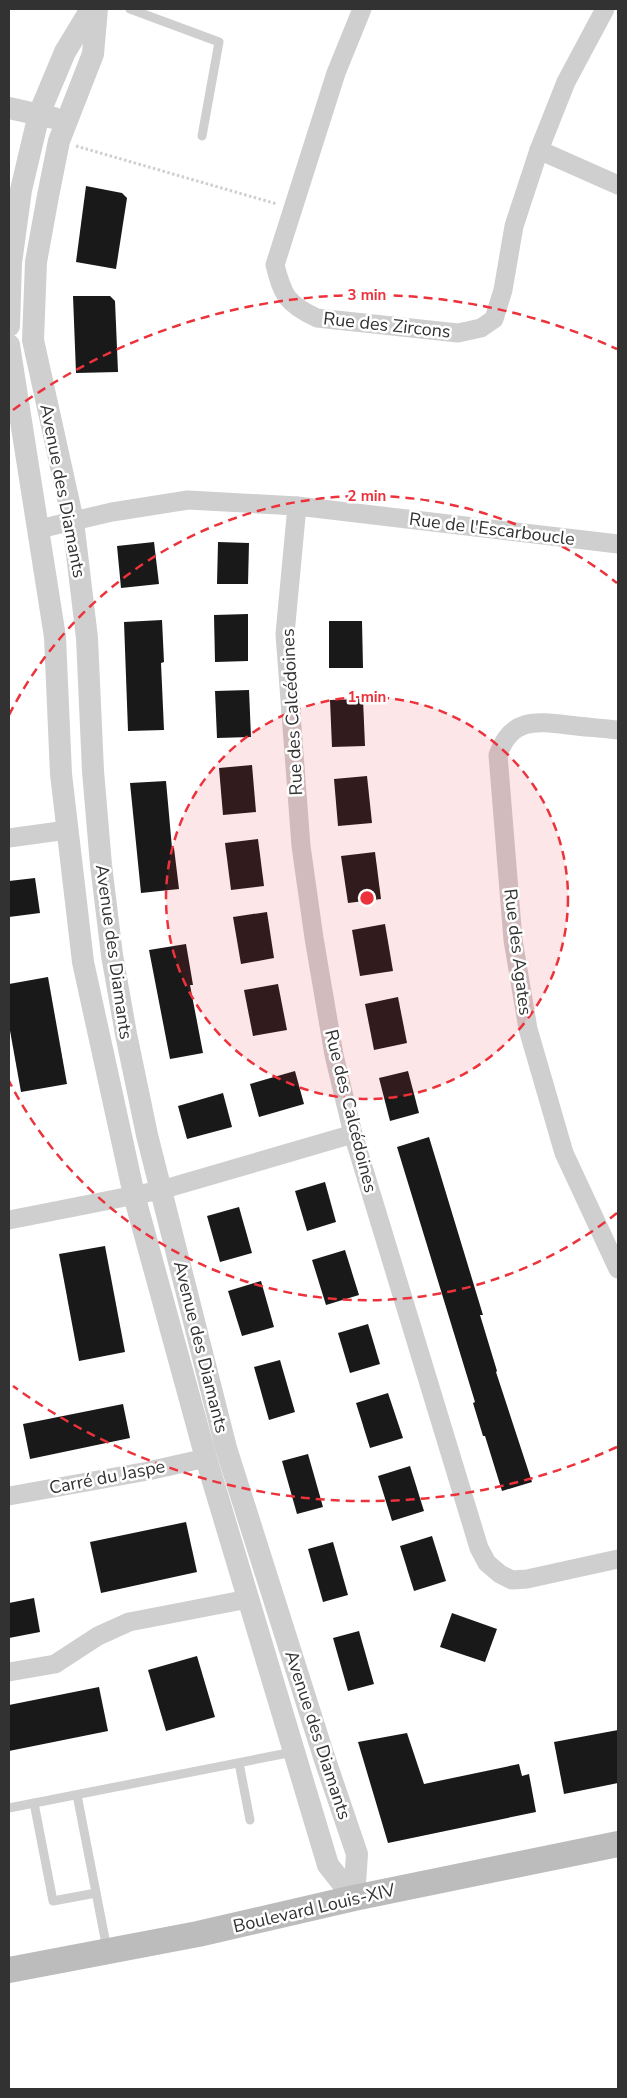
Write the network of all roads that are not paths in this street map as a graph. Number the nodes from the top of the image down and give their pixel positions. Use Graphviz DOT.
graph roads {
  1 [pos="91,9"];
  2 [pos="97,9"];
  3 [pos="130,9"];
  4 [pos="362,9"];
  5 [pos="605,9"];
  6 [pos="9,108"];
  7 [pos="40,114"];
  8 [pos="63,131"];
  9 [pos="202,136"];
  10 [pos="539,150"];
  11 [pos="618,186"];
  12 [pos="9,326"];
  13 [pos="9,345"];
  14 [pos="296,506"];
  15 [pos="73,521"];
  16 [pos="39,529"];
  17 [pos="618,544"];
  18 [pos="618,730"];
  19 [pos="67,830"];
  20 [pos="9,838"];
  21 [pos="353,1134"];
  22 [pos="161,1190"];
  23 [pos="134,1195"];
  24 [pos="9,1220"];
  25 [pos="618,1269"];
  26 [pos="206,1458"];
  27 [pos="9,1496"];
  28 [pos="618,1559"];
  29 [pos="248,1599"];
  30 [pos="9,1672"];
  31 [pos="294,1752"];
  32 [pos="239,1763"];
  33 [pos="78,1795"];
  34 [pos="34,1804"];
  35 [pos="9,1808"];
  36 [pos="250,1820"];
  37 [pos="618,1844"];
  38 [pos="96,1893"];
  39 [pos="354,1898"];
  40 [pos="107,1952"];
  41 [pos="9,1970"];
  1 -- 7 [label="street"];
  2 -- 8 [label="street, Avenue des Diamants"];
  3 -- 9 [label="lane"];
  4 -- 10 [label="street, Rue des Zircons"];
  5 -- 10 [label="street, Rue des Zircons"];
  6 -- 7 [label="street"];
  7 -- 8 [label="street"];
  7 -- 12 [label="street"];
  8 -- 15 [label="street, Avenue des Diamants"];
  10 -- 11 [label="street"];
  13 -- 16 [label="street, Avenue des Diamants"];
  14 -- 15 [label="street, Rue de l'Escarboucle"];
  14 -- 17 [label="street, Rue de l'Escarboucle"];
  14 -- 21 [label="street, Rue des Calcédoines"];
  15 -- 16 [label="street, Rue de l'Escarboucle"];
  15 -- 22 [label="street, Avenue des Diamants"];
  16 -- 19 [label="street, Avenue des Diamants"];
  18 -- 25 [label="street, Rue des Agates"];
  19 -- 20 [label="street"];
  19 -- 23 [label="street, Avenue des Diamants"];
  21 -- 22 [label="street"];
  21 -- 28 [label="street, Rue des Calcédoines"];
  22 -- 23 [label="street"];
  22 -- 39 [label="street, Avenue des Diamants"];
  23 -- 24 [label="street"];
  23 -- 26 [label="street, Avenue des Diamants"];
  26 -- 27 [label="street, Carré du Jaspe"];
  26 -- 29 [label="street, Avenue des Diamants"];
  29 -- 30 [label="street"];
  29 -- 31 [label="street, Avenue des Diamants"];
  31 -- 32 [label="lane"];
  31 -- 39 [label="street, Avenue des Diamants"];
  32 -- 33 [label="lane"];
  32 -- 36 [label="lane"];
  33 -- 34 [label="lane"];
  33 -- 38 [label="lane"];
  34 -- 35 [label="lane"];
  34 -- 38 [label="lane"];
  37 -- 39 [label="main road, Boulevard Louis-XIV"];
  38 -- 40 [label="lane"];
  39 -- 40 [label="main road, Boulevard Louis-XIV"];
  40 -- 41 [label="main road, Boulevard Louis-XIV"];
}
